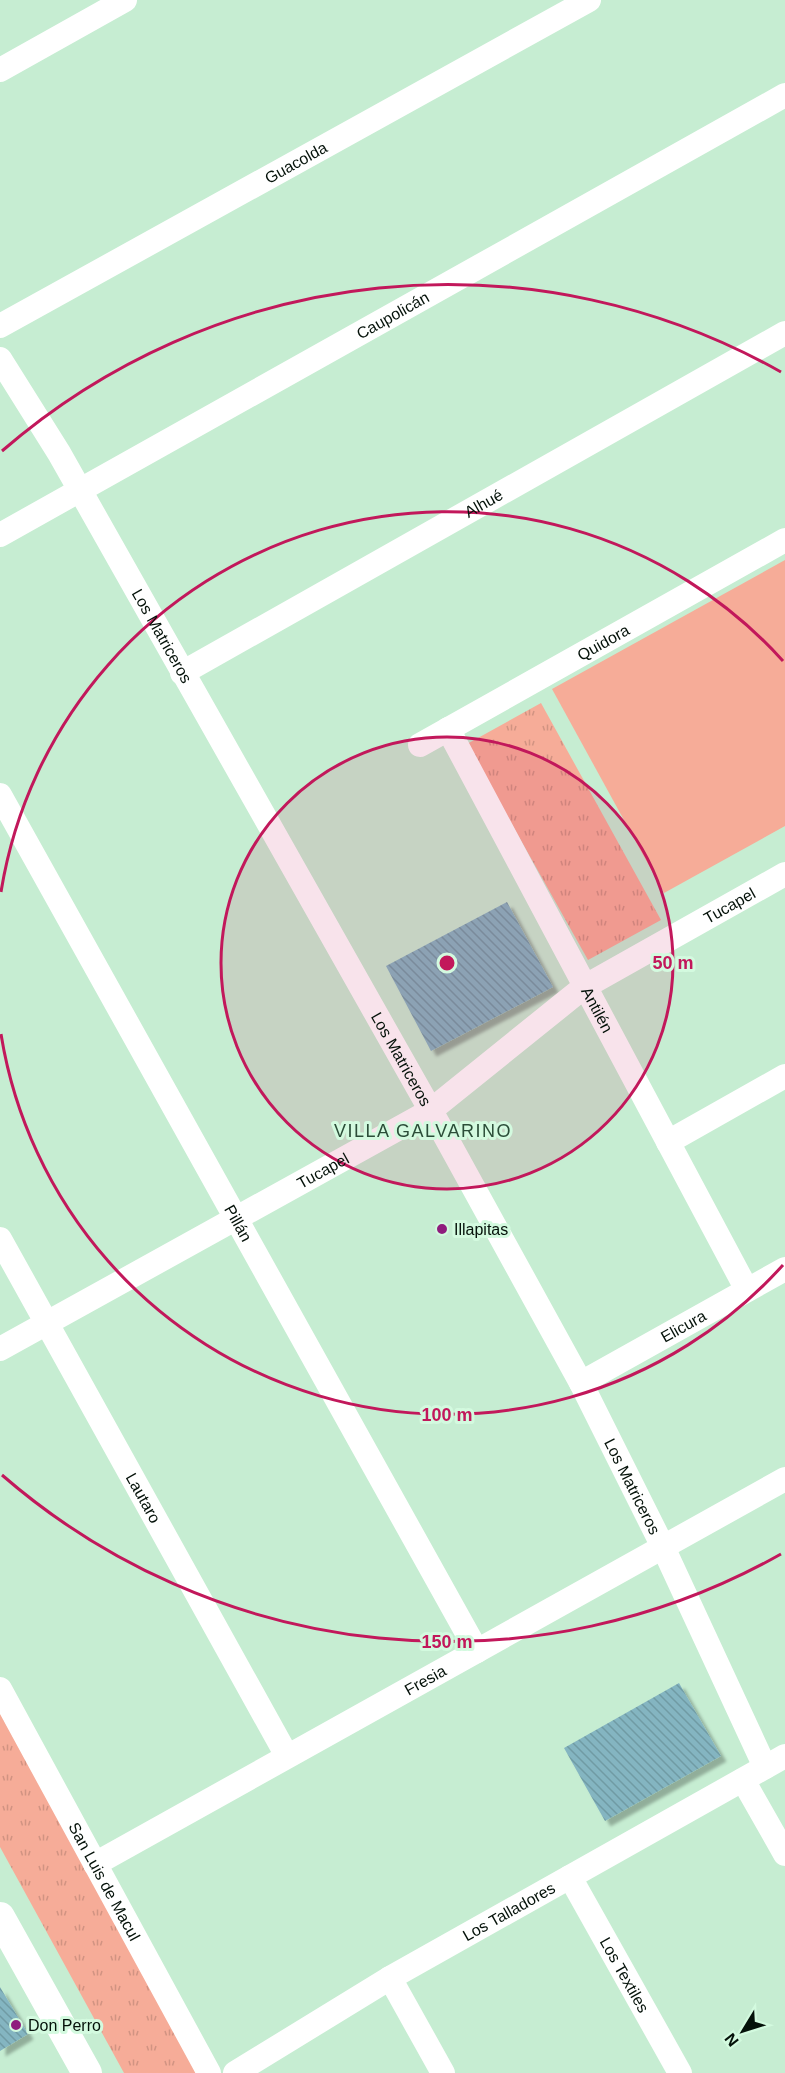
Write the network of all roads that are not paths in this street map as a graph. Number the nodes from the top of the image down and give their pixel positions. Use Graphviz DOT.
graph roads {
  1 [pos="125,0"];
  2 [pos="589,0"];
  3 [pos="0,70"];
  4 [pos="785,95"];
  5 [pos="0,326"];
  6 [pos="785,333"];
  7 [pos="0,359"];
  8 [pos="80,491"];
  9 [pos="0,535"];
  10 [pos="785,540"];
  11 [pos="182,673"];
  12 [pos="448,729"];
  13 [pos="420,745"];
  14 [pos="0,795"];
  15 [pos="785,874"];
  16 [pos="584,987"];
  17 [pos="785,1076"];
  18 [pos="430,1111"];
  19 [pos="668,1142"];
  20 [pos="236,1218"];
  21 [pos="0,1239"];
  22 [pos="785,1269"];
  23 [pos="747,1290"];
  24 [pos="47,1323"];
  25 [pos="0,1349"];
  26 [pos="581,1383"];
  27 [pos="785,1479"];
  28 [pos="663,1547"];
  29 [pos="477,1651"];
  30 [pos="0,1689"];
  31 [pos="287,1756"];
  32 [pos="775,1761"];
  33 [pos="743,1780"];
  34 [pos="785,1854"];
  35 [pos="95,1864"];
  36 [pos="570,1877"];
  37 [pos="0,1917"];
  38 [pos="390,1978"];
  39 [pos="87,2073"];
  40 [pos="209,2073"];
  41 [pos="235,2073"];
  42 [pos="443,2073"];
  43 [pos="680,2073"];
  1 -- 3 [label="street"];
  2 -- 5 [label="street, Guacolda"];
  4 -- 8 [label="street, Caupolicán"];
  6 -- 11 [label="street, Alhué"];
  7 -- 8 [label="street, Los Matriceros"];
  8 -- 9 [label="street, Caupolicán"];
  8 -- 11 [label="street, Los Matriceros"];
  10 -- 12 [label="street, Quidora"];
  11 -- 18 [label="street, Los Matriceros"];
  12 -- 13 [label="street, Quidora"];
  12 -- 16 [label="street, Antilén"];
  14 -- 20 [label="street, Pillán"];
  15 -- 16 [label="street, Tucapel"];
  16 -- 18 [label="street, Tucapel"];
  16 -- 19 [label="street, Antilén"];
  17 -- 19 [label="street"];
  18 -- 20 [label="street, Tucapel"];
  18 -- 26 [label="street, Los Matriceros"];
  19 -- 23 [label="street, Antilén"];
  20 -- 24 [label="street, Tucapel"];
  20 -- 29 [label="street, Pillán"];
  21 -- 24 [label="street, Lautaro"];
  22 -- 23 [label="street, Elicura"];
  23 -- 26 [label="street, Elicura"];
  24 -- 25 [label="street, Tucapel"];
  24 -- 31 [label="street, Lautaro"];
  26 -- 28 [label="street, Los Matriceros"];
  27 -- 28 [label="street, Fresia"];
  28 -- 29 [label="street, Fresia"];
  28 -- 32 [label="street, Los Matriceros"];
  29 -- 31 [label="street, Fresia"];
  30 -- 35 [label="street, San Luis de Macul"];
  31 -- 35 [label="street, Fresia"];
  32 -- 33 [label="street, Los Talladores"];
  33 -- 34 [label="street"];
  33 -- 36 [label="street, Los Talladores"];
  35 -- 40 [label="street, San Luis de Macul"];
  36 -- 38 [label="street, Los Talladores"];
  36 -- 43 [label="street, Los Textiles"];
  37 -- 39 [label="street"];
  38 -- 41 [label="street, Los Talladores"];
  38 -- 42 [label="street"];
}
